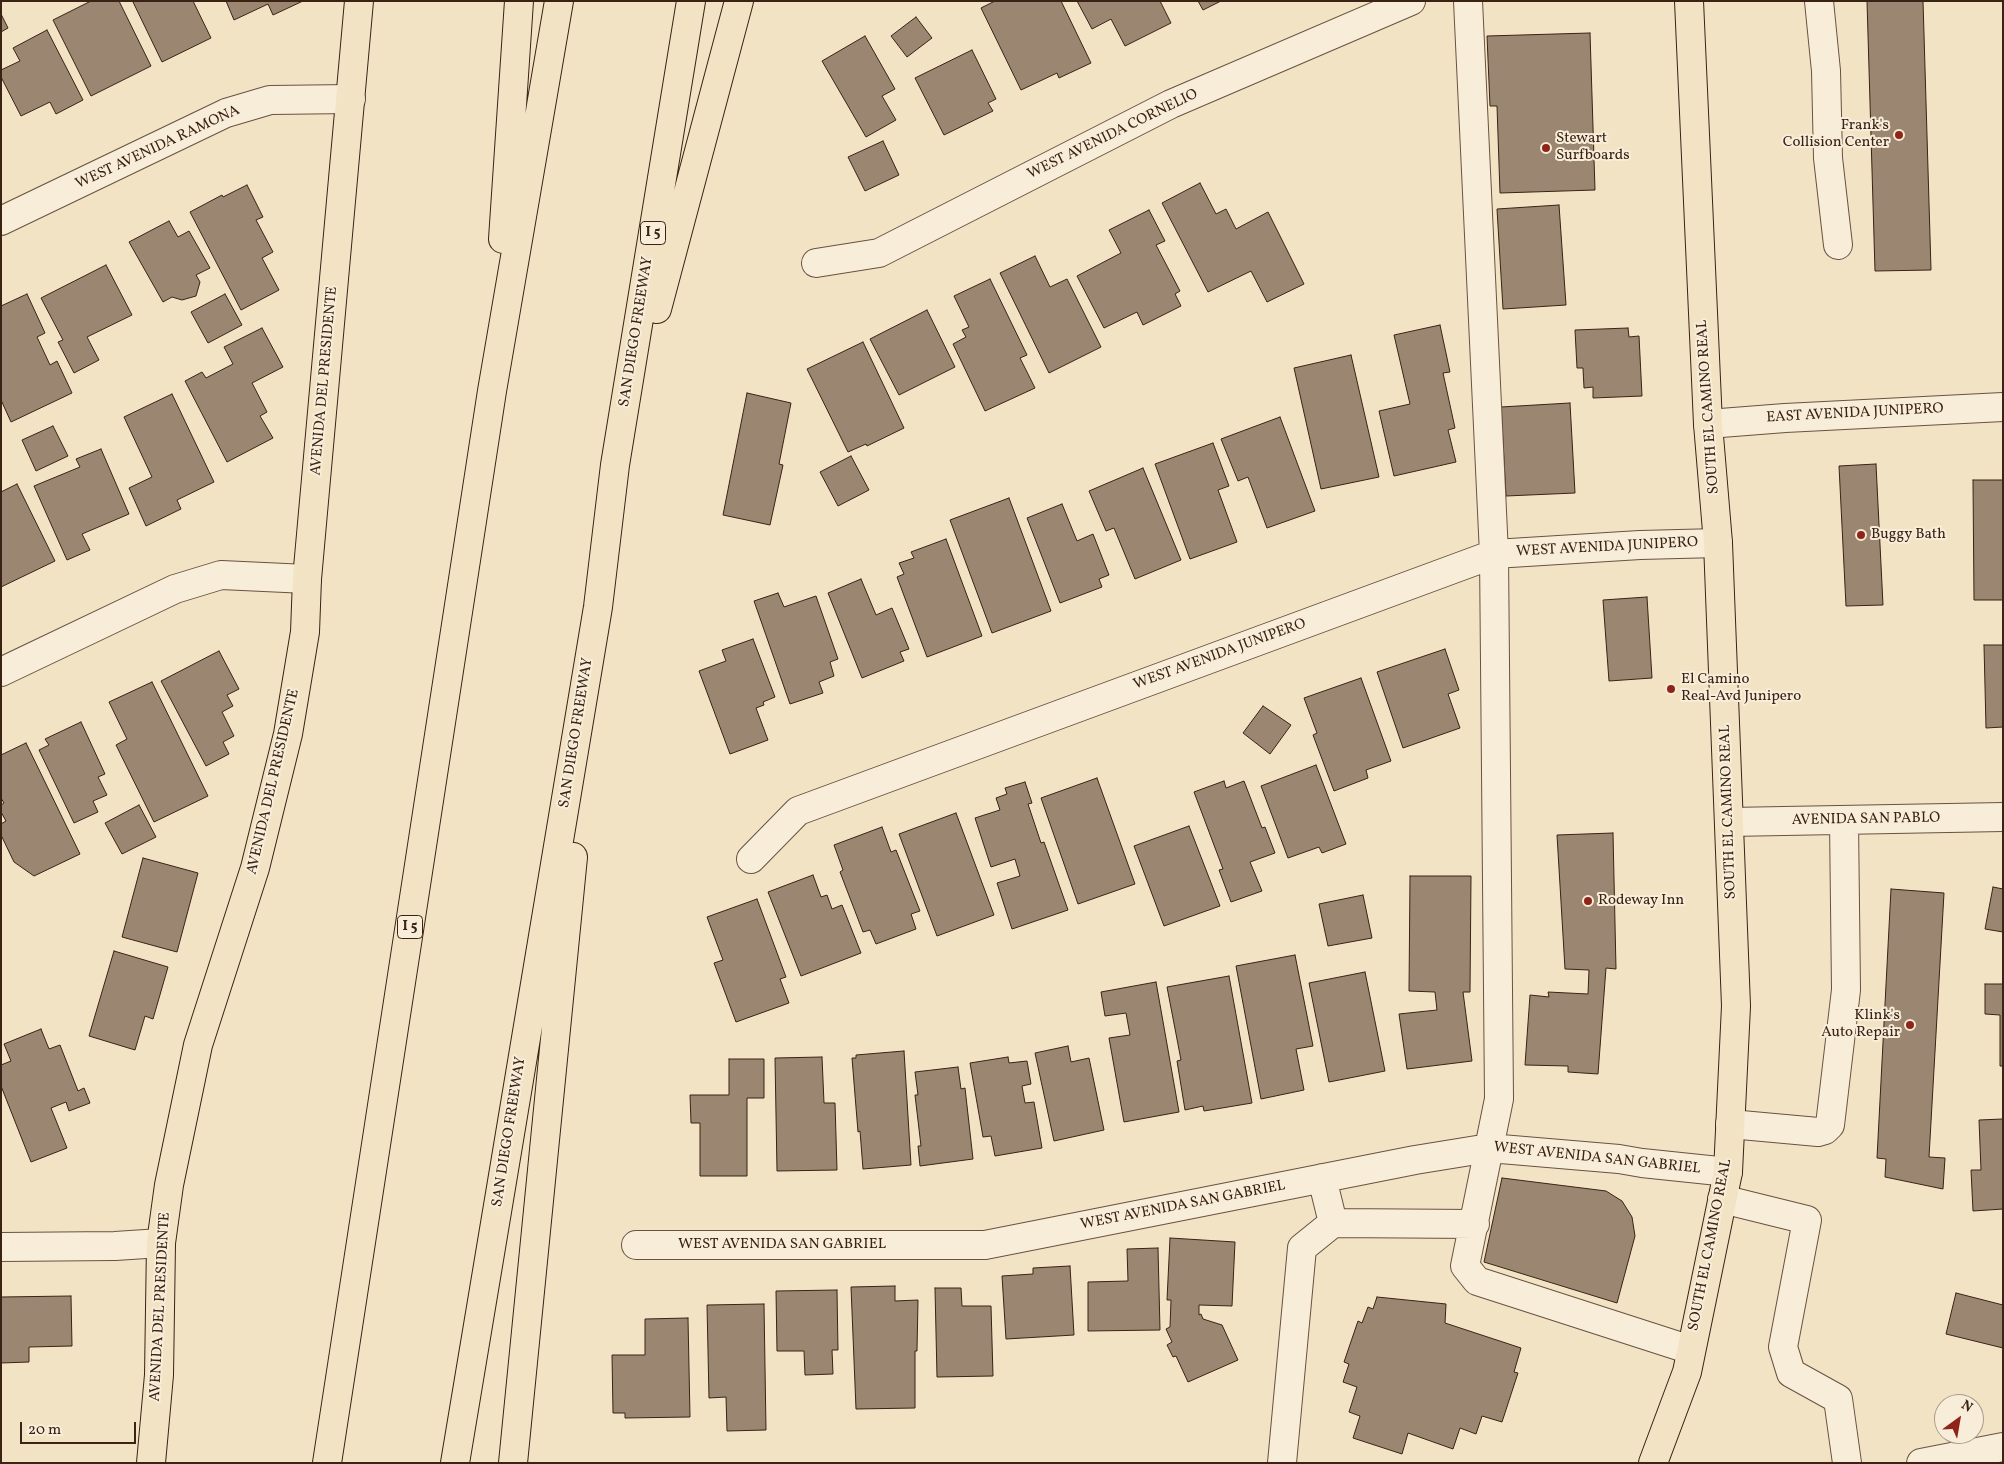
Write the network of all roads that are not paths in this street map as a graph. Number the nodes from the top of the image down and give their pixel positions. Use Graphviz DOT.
graph roads {
  1 [pos="360,1"];
  2 [pos="519,1"];
  3 [pos="559,1"];
  4 [pos="691,1"];
  5 [pos="738,1"];
  6 [pos="1410,1"];
  7 [pos="1468,1"];
  8 [pos="1688,1"];
  9 [pos="1819,1"];
  10 [pos="351,99"];
  11 [pos="1,221"];
  12 [pos="1838,245"];
  13 [pos="816,263"];
  14 [pos="492,391"];
  15 [pos="2003,407"];
  16 [pos="1708,424"];
  17 [pos="615,465"];
  18 [pos="1718,543"];
  19 [pos="1494,554"];
  20 [pos="307,579"];
  21 [pos="598,607"];
  22 [pos="1,672"];
  23 [pos="2003,817"];
  24 [pos="1844,821"];
  25 [pos="1729,822"];
  26 [pos="751,859"];
  27 [pos="1730,1124"];
  28 [pos="1489,1148"];
  29 [pos="1728,1172"];
  30 [pos="1322,1178"];
  31 [pos="1722,1199"];
  32 [pos="1333,1223"];
  33 [pos="1475,1224"];
  34 [pos="161,1243"];
  35 [pos="636,1245"];
  36 [pos="1,1247"];
  37 [pos="1691,1350"];
  38 [pos="2003,1447"];
  39 [pos="151,1463"];
  40 [pos="327,1463"];
  41 [pos="455,1463"];
  42 [pos="513,1463"];
  43 [pos="1282,1463"];
  44 [pos="1653,1463"];
  45 [pos="1847,1463"];
  46 [pos="1921,1463"];
  1 -- 10 [label="main road, AVENIDA DEL PRESIDENTE"];
  2 -- 14 [label="main road"];
  3 -- 14 [label="main road, I 5"];
  4 -- 17 [label="main road, SAN DIEGO FREEWAY / I 5"];
  5 -- 17 [label="main road"];
  6 -- 13 [label="street, WEST AVENIDA CORNELIO"];
  7 -- 19 [label="street"];
  8 -- 16 [label="main road, SOUTH EL CAMINO REAL"];
  9 -- 12 [label="street"];
  10 -- 11 [label="street, WEST AVENIDA RAMONA"];
  10 -- 20 [label="main road, AVENIDA DEL PRESIDENTE"];
  14 -- 40 [label="main road, I 5"];
  15 -- 16 [label="street, EAST AVENIDA JUNIPERO"];
  16 -- 18 [label="main road, SOUTH EL CAMINO REAL"];
  17 -- 21 [label="main road, SAN DIEGO FREEWAY / I 5"];
  18 -- 19 [label="street, WEST AVENIDA JUNIPERO"];
  18 -- 25 [label="main road, SOUTH EL CAMINO REAL"];
  19 -- 26 [label="street, WEST AVENIDA JUNIPERO"];
  19 -- 28 [label="street"];
  20 -- 22 [label="street"];
  20 -- 34 [label="main road, AVENIDA DEL PRESIDENTE"];
  21 -- 41 [label="main road, SAN DIEGO FREEWAY / I 5"];
  21 -- 42 [label="main road"];
  23 -- 24 [label="street, AVENIDA SAN PABLO"];
  24 -- 25 [label="street, AVENIDA SAN PABLO"];
  24 -- 27 [label="street"];
  25 -- 27 [label="main road, SOUTH EL CAMINO REAL"];
  27 -- 29 [label="main road, SOUTH EL CAMINO REAL"];
  28 -- 29 [label="street, WEST AVENIDA SAN GABRIEL"];
  28 -- 30 [label="street, WEST AVENIDA SAN GABRIEL"];
  28 -- 33 [label="street"];
  29 -- 31 [label="main road, SOUTH EL CAMINO REAL"];
  30 -- 32 [label="street"];
  30 -- 35 [label="street, WEST AVENIDA SAN GABRIEL"];
  31 -- 37 [label="main road, SOUTH EL CAMINO REAL"];
  31 -- 45 [label="street"];
  32 -- 33 [label="street"];
  32 -- 43 [label="street"];
  33 -- 37 [label="street"];
  34 -- 36 [label="street"];
  34 -- 39 [label="main road, AVENIDA DEL PRESIDENTE"];
  37 -- 44 [label="main road, SOUTH EL CAMINO REAL"];
  38 -- 46 [label="street"];
}
